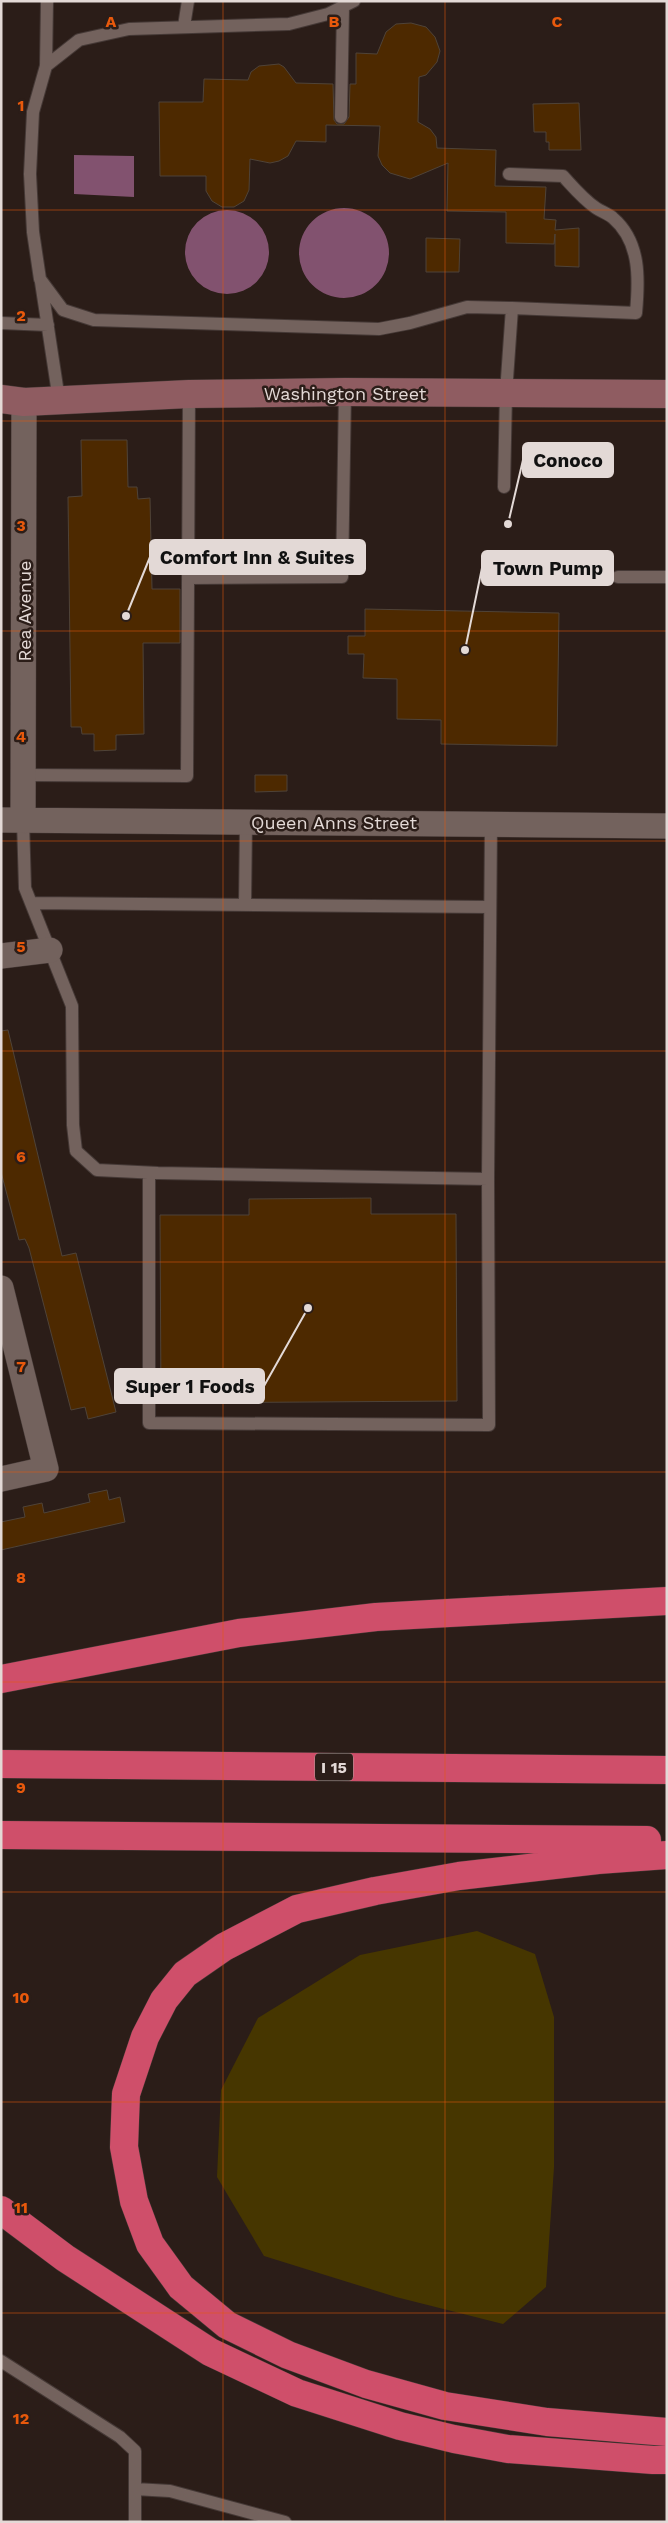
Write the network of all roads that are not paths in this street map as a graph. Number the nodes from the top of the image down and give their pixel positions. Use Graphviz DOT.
graph roads {
  1 [pos="47,1"];
  2 [pos="188,1"];
  3 [pos="348,4"];
  4 [pos="184,26"];
  5 [pos="46,66"];
  6 [pos="341,117"];
  7 [pos="509,174"];
  8 [pos="40,279"];
  9 [pos="512,308"];
  10 [pos="1,323"];
  11 [pos="48,324"];
  12 [pos="345,392"];
  13 [pos="506,393"];
  14 [pos="189,394"];
  15 [pos="667,394"];
  16 [pos="59,400"];
  17 [pos="9,403"];
  18 [pos="504,487"];
  19 [pos="618,577"];
  20 [pos="188,578"];
  21 [pos="667,578"];
  22 [pos="24,775"];
  23 [pos="12,821"];
  24 [pos="246,822"];
  25 [pos="491,823"];
  26 [pos="667,826"];
  27 [pos="31,903"];
  28 [pos="245,905"];
  29 [pos="490,907"];
  30 [pos="50,950"];
  31 [pos="1,956"];
  32 [pos="149,1173"];
  33 [pos="488,1179"];
  34 [pos="1,1288"];
  35 [pos="1,1479"];
  36 [pos="667,1601"];
  37 [pos="1,1678"];
  38 [pos="1,1764"];
  39 [pos="667,1770"];
  40 [pos="1,1834"];
  41 [pos="667,1840"];
  42 [pos="667,1855"];
  43 [pos="1,2210"];
  44 [pos="1,2361"];
  45 [pos="667,2432"];
  46 [pos="667,2460"];
  47 [pos="135,2489"];
  48 [pos="135,2522"];
  49 [pos="285,2522"];
  1 -- 5 [label="lane"];
  2 -- 4 [label="lane"];
  3 -- 4 [label="lane"];
  3 -- 6 [label="lane"];
  4 -- 5 [label="lane"];
  5 -- 8 [label="lane"];
  7 -- 9 [label="lane"];
  8 -- 9 [label="lane"];
  8 -- 11 [label="lane"];
  9 -- 13 [label="lane"];
  10 -- 11 [label="lane"];
  11 -- 16 [label="lane"];
  12 -- 13 [label="street, Washington Street"];
  12 -- 14 [label="street, Washington Street"];
  12 -- 20 [label="lane"];
  13 -- 15 [label="street, Washington Street"];
  13 -- 18 [label="lane"];
  14 -- 16 [label="street, Washington Street"];
  14 -- 20 [label="lane"];
  16 -- 17 [label="street, Washington Street"];
  17 -- 22 [label="street, Rea Avenue"];
  19 -- 21 [label="lane"];
  20 -- 22 [label="lane"];
  22 -- 23 [label="street, Rea Avenue"];
  23 -- 24 [label="street, Queen Anns Street"];
  23 -- 27 [label="lane"];
  24 -- 25 [label="street, Queen Anns Street"];
  24 -- 28 [label="lane"];
  25 -- 26 [label="street, Queen Anns Street"];
  25 -- 29 [label="lane"];
  27 -- 28 [label="lane"];
  27 -- 30 [label="lane"];
  28 -- 29 [label="lane"];
  29 -- 33 [label="lane"];
  30 -- 31 [label="street"];
  30 -- 32 [label="lane"];
  32 -- 33 [label="lane"];
  32 -- 33 [label="lane"];
  34 -- 35 [label="street"];
  36 -- 37 [label="highway"];
  38 -- 39 [label="highway, I 15"];
  40 -- 41 [label="highway"];
  42 -- 45 [label="highway"];
  43 -- 46 [label="highway"];
  44 -- 47 [label="lane"];
  47 -- 48 [label="lane"];
  47 -- 49 [label="lane"];
}
